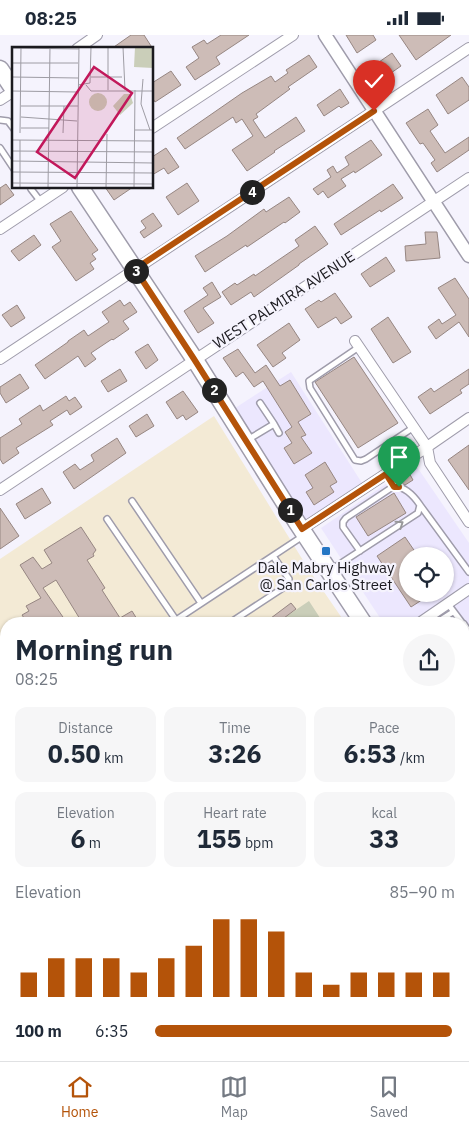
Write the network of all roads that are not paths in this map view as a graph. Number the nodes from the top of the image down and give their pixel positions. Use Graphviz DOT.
graph roads {
  1 [pos="97,35"];
  2 [pos="293,35"];
  3 [pos="325,35"];
  4 [pos="80,47"];
  5 [pos="469,48"];
  6 [pos="0,69"];
  7 [pos="12,87"];
  8 [pos="12,91"];
  9 [pos="0,100"];
  10 [pos="374,111"];
  11 [pos="0,120"];
  12 [pos="12,126"];
  13 [pos="154,127"];
  14 [pos="0,148"];
  15 [pos="12,166"];
  16 [pos="469,178"];
  17 [pos="32,189"];
  18 [pos="60,189"];
  19 [pos="81,189"];
  20 [pos="434,201"];
  21 [pos="41,202"];
  22 [pos="0,229"];
  23 [pos="469,256"];
  24 [pos="135,269"];
  25 [pos="357,344"];
  26 [pos="0,359"];
  27 [pos="194,359"];
  28 [pos="260,403"];
  29 [pos="469,418"];
  30 [pos="274,424"];
  31 [pos="414,427"];
  32 [pos="279,433"];
  33 [pos="246,441"];
  34 [pos="427,447"];
  35 [pos="386,474"];
  36 [pos="394,487"];
  37 [pos="0,490"];
  38 [pos="132,501"];
  39 [pos="420,505"];
  40 [pos="107,519"];
  41 [pos="469,522"];
  42 [pos="303,532"];
  43 [pos="360,551"];
  44 [pos="273,556"];
  45 [pos="329,571"];
  46 [pos="469,573"];
  47 [pos="469,589"];
  48 [pos="200,603"];
  49 [pos="450,608"];
  50 [pos="174,617"];
  51 [pos="180,617"];
  52 [pos="239,617"];
  53 [pos="359,617"];
  54 [pos="432,617"];
  55 [pos="441,617"];
  56 [pos="458,617"];
  1 -- 4 [label="street"];
  2 -- 13 [label="street"];
  3 -- 10 [label="street"];
  5 -- 10 [label="street"];
  6 -- 7 [label="main road"];
  8 -- 9 [label="street"];
  10 -- 20 [label="street"];
  10 -- 24 [label="street"];
  11 -- 12 [label="lane"];
  14 -- 15 [label="lane"];
  16 -- 20 [label="street, WEST PALMIRA AVENUE"];
  17 -- 21 [label="lane"];
  18 -- 21 [label="street"];
  19 -- 24 [label="main road"];
  20 -- 23 [label="street"];
  20 -- 27 [label="street, WEST PALMIRA AVENUE"];
  21 -- 22 [label="street"];
  24 -- 26 [label="street"];
  24 -- 27 [label="main road"];
  25 -- 31 [label="street"];
  25 -- 31 [label="lane"];
  27 -- 33 [label="main road"];
  27 -- 37 [label="street, WEST PALMIRA AVENUE"];
  28 -- 30 [label="lane"];
  29 -- 34 [label="street"];
  30 -- 32 [label="lane"];
  30 -- 33 [label="lane"];
  31 -- 34 [label="street"];
  33 -- 42 [label="main road"];
  34 -- 35 [label="street"];
  34 -- 41 [label="street"];
  35 -- 36 [label="lane"];
  35 -- 42 [label="street"];
  36 -- 39 [label="lane"];
  36 -- 43 [label="lane"];
  38 -- 48 [label="lane"];
  43 -- 39 [label="lane, one-way"];
  39 -- 46 [label="lane"];
  40 -- 50 [label="lane"];
  42 -- 44 [label="lane"];
  42 -- 45 [label="main road"];
  43 -- 45 [label="lane"];
  44 -- 48 [label="lane"];
  44 -- 52 [label="lane"];
  45 -- 53 [label="main road"];
  47 -- 49 [label="street"];
  48 -- 51 [label="lane"];
  49 -- 54 [label="street"];
  49 -- 55 [label="lane"];
  49 -- 56 [label="lane"];
}
